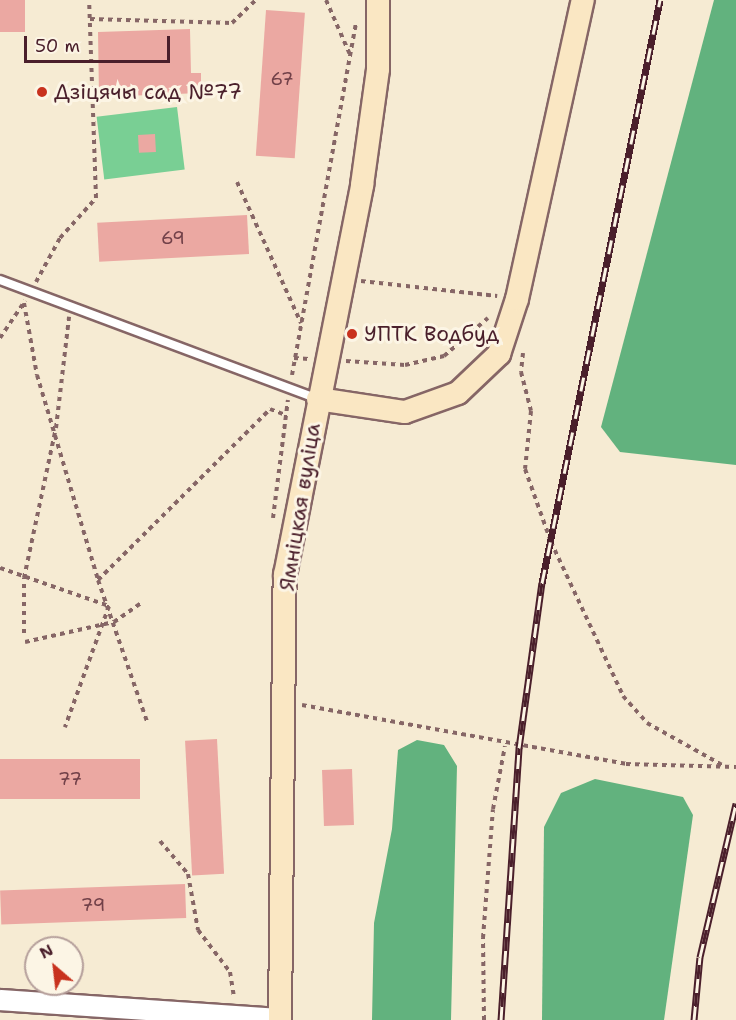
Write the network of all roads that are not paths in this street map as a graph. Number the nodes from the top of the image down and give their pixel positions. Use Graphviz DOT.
graph roads {
  1 [pos="378,0"];
  2 [pos="583,0"];
  3 [pos="0,280"];
  4 [pos="318,399"];
  5 [pos="0,1000"];
  6 [pos="280,1019"];
  1 -- 4 [label="main road, Ямніцкая вуліца"];
  2 -- 4 [label="main road"];
  3 -- 4 [label="lane"];
  4 -- 6 [label="main road, Ямніцкая вуліца"];
  5 -- 6 [label="street"];
}
